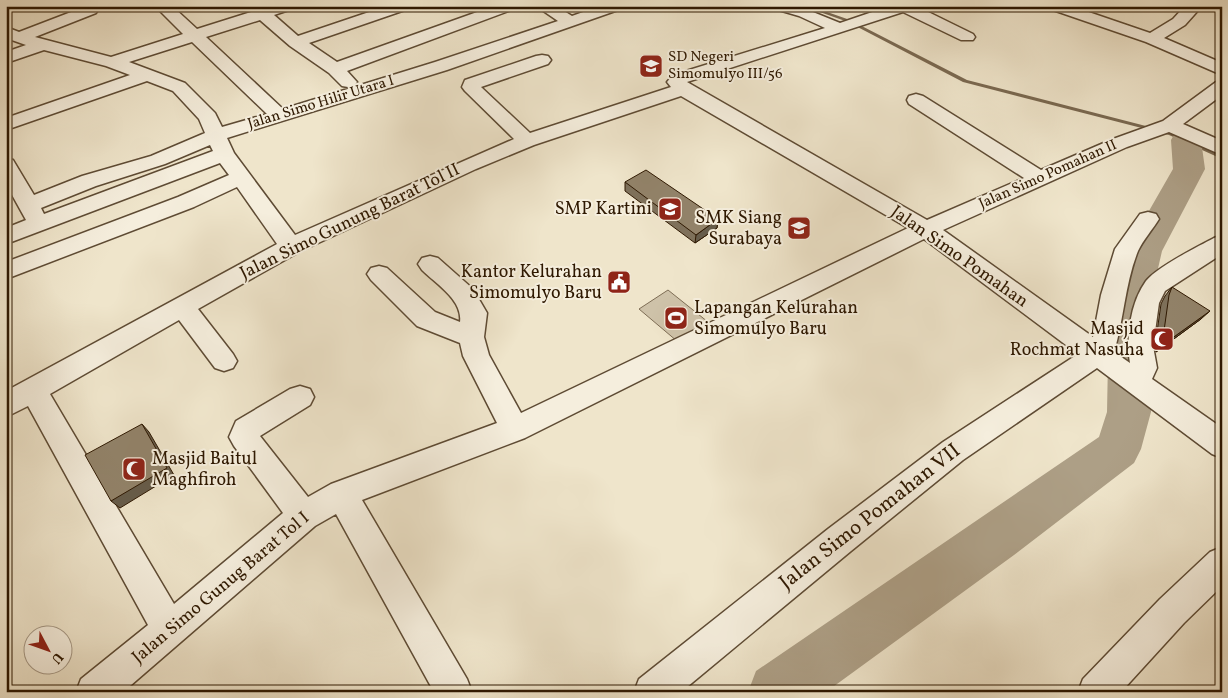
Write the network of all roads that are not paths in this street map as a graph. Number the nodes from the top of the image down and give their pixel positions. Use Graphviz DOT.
graph roads {
  1 [pos="85,6"];
  2 [pos="163,6"];
  3 [pos="287,6"];
  4 [pos="403,6"];
  5 [pos="509,6"];
  6 [pos="544,6"];
  7 [pos="616,6"];
  8 [pos="780,6"];
  9 [pos="906,6"];
  10 [pos="1194,6"];
  11 [pos="1057,7"];
  12 [pos="832,8"];
  13 [pos="257,10"];
  14 [pos="865,20"];
  15 [pos="572,22"];
  16 [pos="842,27"];
  17 [pos="192,35"];
  18 [pos="10,36"];
  19 [pos="967,37"];
  20 [pos="1152,39"];
  21 [pos="296,42"];
  22 [pos="408,43"];
  23 [pos="41,45"];
  24 [pos="6,58"];
  25 [pos="542,60"];
  26 [pos="112,62"];
  27 [pos="441,66"];
  28 [pos="335,69"];
  29 [pos="1222,70"];
  30 [pos="147,75"];
  31 [pos="1222,86"];
  32 [pos="683,89"];
  33 [pos="358,91"];
  34 [pos="916,100"];
  35 [pos="279,116"];
  36 [pos="6,124"];
  37 [pos="1159,128"];
  38 [pos="527,141"];
  39 [pos="221,145"];
  40 [pos="1222,149"];
  41 [pos="6,164"];
  42 [pos="241,178"];
  43 [pos="1041,179"];
  44 [pos="29,204"];
  45 [pos="1148,219"];
  46 [pos="38,224"];
  47 [pos="926,229"];
  48 [pos="6,236"];
  49 [pos="1222,243"];
  50 [pos="290,246"];
  51 [pos="430,264"];
  52 [pos="6,271"];
  53 [pos="380,274"];
  54 [pos="182,306"];
  55 [pos="472,336"];
  56 [pos="224,361"];
  57 [pos="1114,366"];
  58 [pos="33,390"];
  59 [pos="300,397"];
  60 [pos="6,405"];
  61 [pos="515,429"];
  62 [pos="1222,445"];
  63 [pos="342,494"];
  64 [pos="304,516"];
  65 [pos="1222,562"];
  66 [pos="170,630"];
  67 [pos="94,692"];
  68 [pos="454,692"];
  69 [pos="652,692"];
  70 [pos="1096,692"];
  1 -- 18 [label="street"];
  2 -- 17 [label="street"];
  3 -- 13 [label="street"];
  4 -- 21 [label="street"];
  5 -- 22 [label="street"];
  6 -- 15 [label="street"];
  7 -- 15 [label="street, Jalan Simo Hilir Utara I"];
  8 -- 16 [label="street"];
  9 -- 14 [label="street"];
  9 -- 19 [label="street"];
  10 -- 20 [label="street"];
  11 -- 20 [label="street"];
  12 -- 14 [label="street"];
  13 -- 17 [label="street"];
  13 -- 21 [label="street"];
  14 -- 16 [label="street"];
  15 -- 27 [label="street, Jalan Simo Hilir Utara I"];
  16 -- 32 [label="street"];
  17 -- 26 [label="street"];
  17 -- 35 [label="street"];
  18 -- 23 [label="street"];
  20 -- 29 [label="street"];
  21 -- 28 [label="street"];
  22 -- 27 [label="street"];
  22 -- 28 [label="street"];
  23 -- 24 [label="street"];
  23 -- 26 [label="street"];
  25 -- 38 [label="street"];
  26 -- 30 [label="street"];
  27 -- 33 [label="street, Jalan Simo Hilir Utara I"];
  28 -- 33 [label="street"];
  30 -- 36 [label="street"];
  30 -- 39 [label="street"];
  31 -- 37 [label="street"];
  32 -- 38 [label="street, Jalan Simo Gunung Barat Tol II"];
  32 -- 47 [label="street, Jalan Simo Pomahan"];
  33 -- 35 [label="street, Jalan Simo Hilir Utara I"];
  34 -- 43 [label="street"];
  35 -- 39 [label="street, Jalan Simo Hilir Utara I"];
  37 -- 40 [label="street"];
  37 -- 43 [label="street, Jalan Simo Pomahan II"];
  38 -- 50 [label="street, Jalan Simo Gunung Barat Tol II"];
  39 -- 42 [label="street"];
  39 -- 44 [label="street, Jalan Simo Hilir Utara I"];
  39 -- 46 [label="street"];
  41 -- 44 [label="street"];
  42 -- 50 [label="street"];
  42 -- 52 [label="street"];
  43 -- 47 [label="street, Jalan Simo Pomahan II"];
  44 -- 46 [label="street"];
  45 -- 57 [label="street"];
  46 -- 48 [label="street"];
  47 -- 57 [label="street, Jalan Simo Pomahan"];
  47 -- 61 [label="street, Jalan Simo Gunug Barat Tol I"];
  49 -- 57 [label="street"];
  50 -- 54 [label="street, Jalan Simo Gunung Barat Tol II"];
  51 -- 55 [label="street"];
  53 -- 55 [label="street"];
  54 -- 56 [label="street"];
  54 -- 58 [label="street, Jalan Simo Gunung Barat Tol II"];
  55 -- 61 [label="street"];
  57 -- 62 [label="street, Jalan Simo Pomahan"];
  57 -- 69 [label="street, Jalan Simo Pomahan VII"];
  58 -- 60 [label="street, Jalan Simo Gunung Barat Tol II"];
  58 -- 66 [label="street"];
  59 -- 64 [label="street"];
  61 -- 63 [label="street, Jalan Simo Gunug Barat Tol I"];
  63 -- 64 [label="street, Jalan Simo Gunug Barat Tol I"];
  63 -- 68 [label="street"];
  64 -- 66 [label="street, Jalan Simo Gunug Barat Tol I"];
  65 -- 70 [label="street"];
  66 -- 67 [label="street, Jalan Simo Gunug Barat Tol I"];
}
